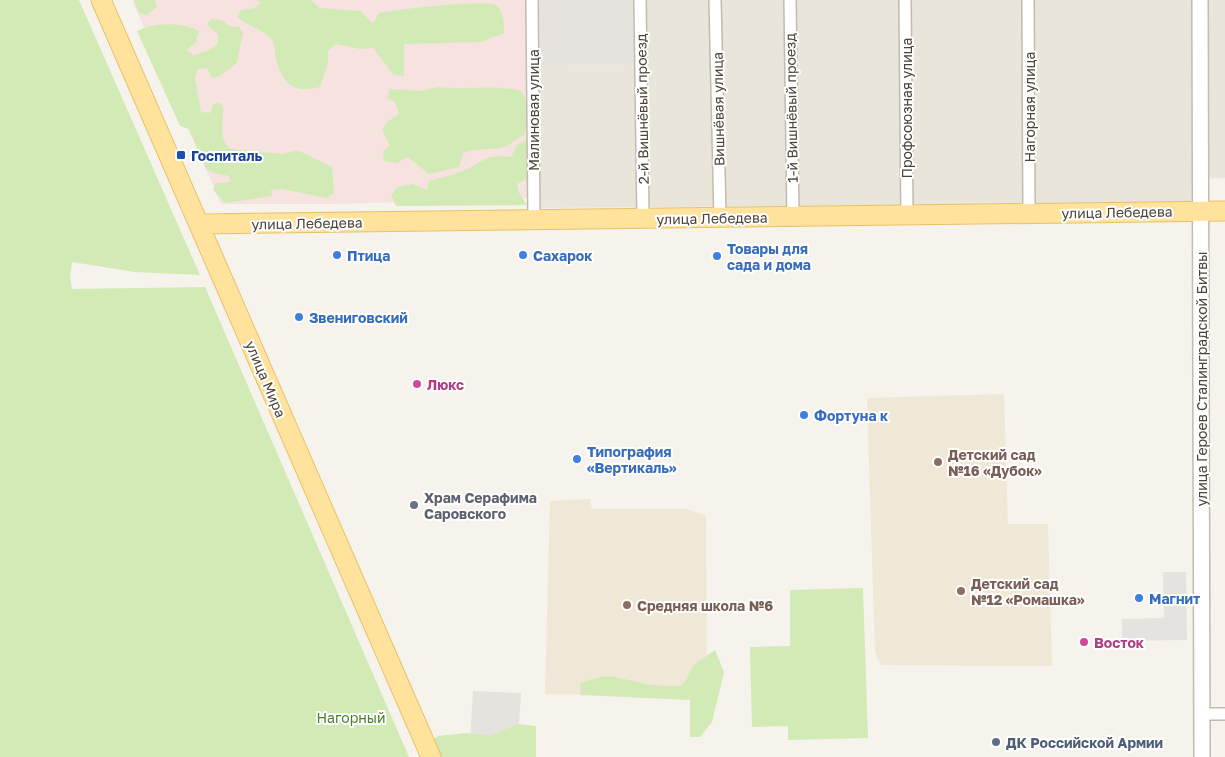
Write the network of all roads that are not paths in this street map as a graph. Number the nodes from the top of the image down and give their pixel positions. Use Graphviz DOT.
graph roads {
  1 [pos="101,0"];
  2 [pos="532,0"];
  3 [pos="640,0"];
  4 [pos="715,0"];
  5 [pos="790,0"];
  6 [pos="905,0"];
  7 [pos="1028,0"];
  8 [pos="1200,0"];
  9 [pos="1225,211"];
  10 [pos="1200,212"];
  11 [pos="1029,214"];
  12 [pos="907,215"];
  13 [pos="720,217"];
  14 [pos="792,217"];
  15 [pos="644,218"];
  16 [pos="534,220"];
  17 [pos="199,224"];
  18 [pos="1202,714"];
  19 [pos="1225,714"];
  20 [pos="431,757"];
  21 [pos="1202,757"];
  1 -- 17 [label="main road, улица Мира"];
  2 -- 16 [label="street, Малиновая улица"];
  3 -- 15 [label="street, 2-й Вишнёвый проезд"];
  4 -- 13 [label="street, Вишнёвая улица"];
  5 -- 14 [label="street, 1-й Вишнёвый проезд"];
  6 -- 12 [label="street, Профсоюзная улица"];
  7 -- 11 [label="street, Нагорная улица"];
  8 -- 10 [label="street, улица Героев Сталинградской Битвы"];
  9 -- 10 [label="main road, улица Лебедева"];
  10 -- 11 [label="main road, улица Лебедева"];
  10 -- 18 [label="street, улица Героев Сталинградской Битвы"];
  11 -- 12 [label="main road, улица Лебедева"];
  12 -- 14 [label="main road, улица Лебедева"];
  13 -- 14 [label="main road, улица Лебедева"];
  13 -- 15 [label="main road, улица Лебедева"];
  15 -- 16 [label="main road, улица Лебедева"];
  16 -- 17 [label="main road, улица Лебедева"];
  17 -- 20 [label="main road, улица Мира"];
  18 -- 19 [label="street"];
  18 -- 21 [label="street, улица Героев Сталинградской Битвы"];
}
